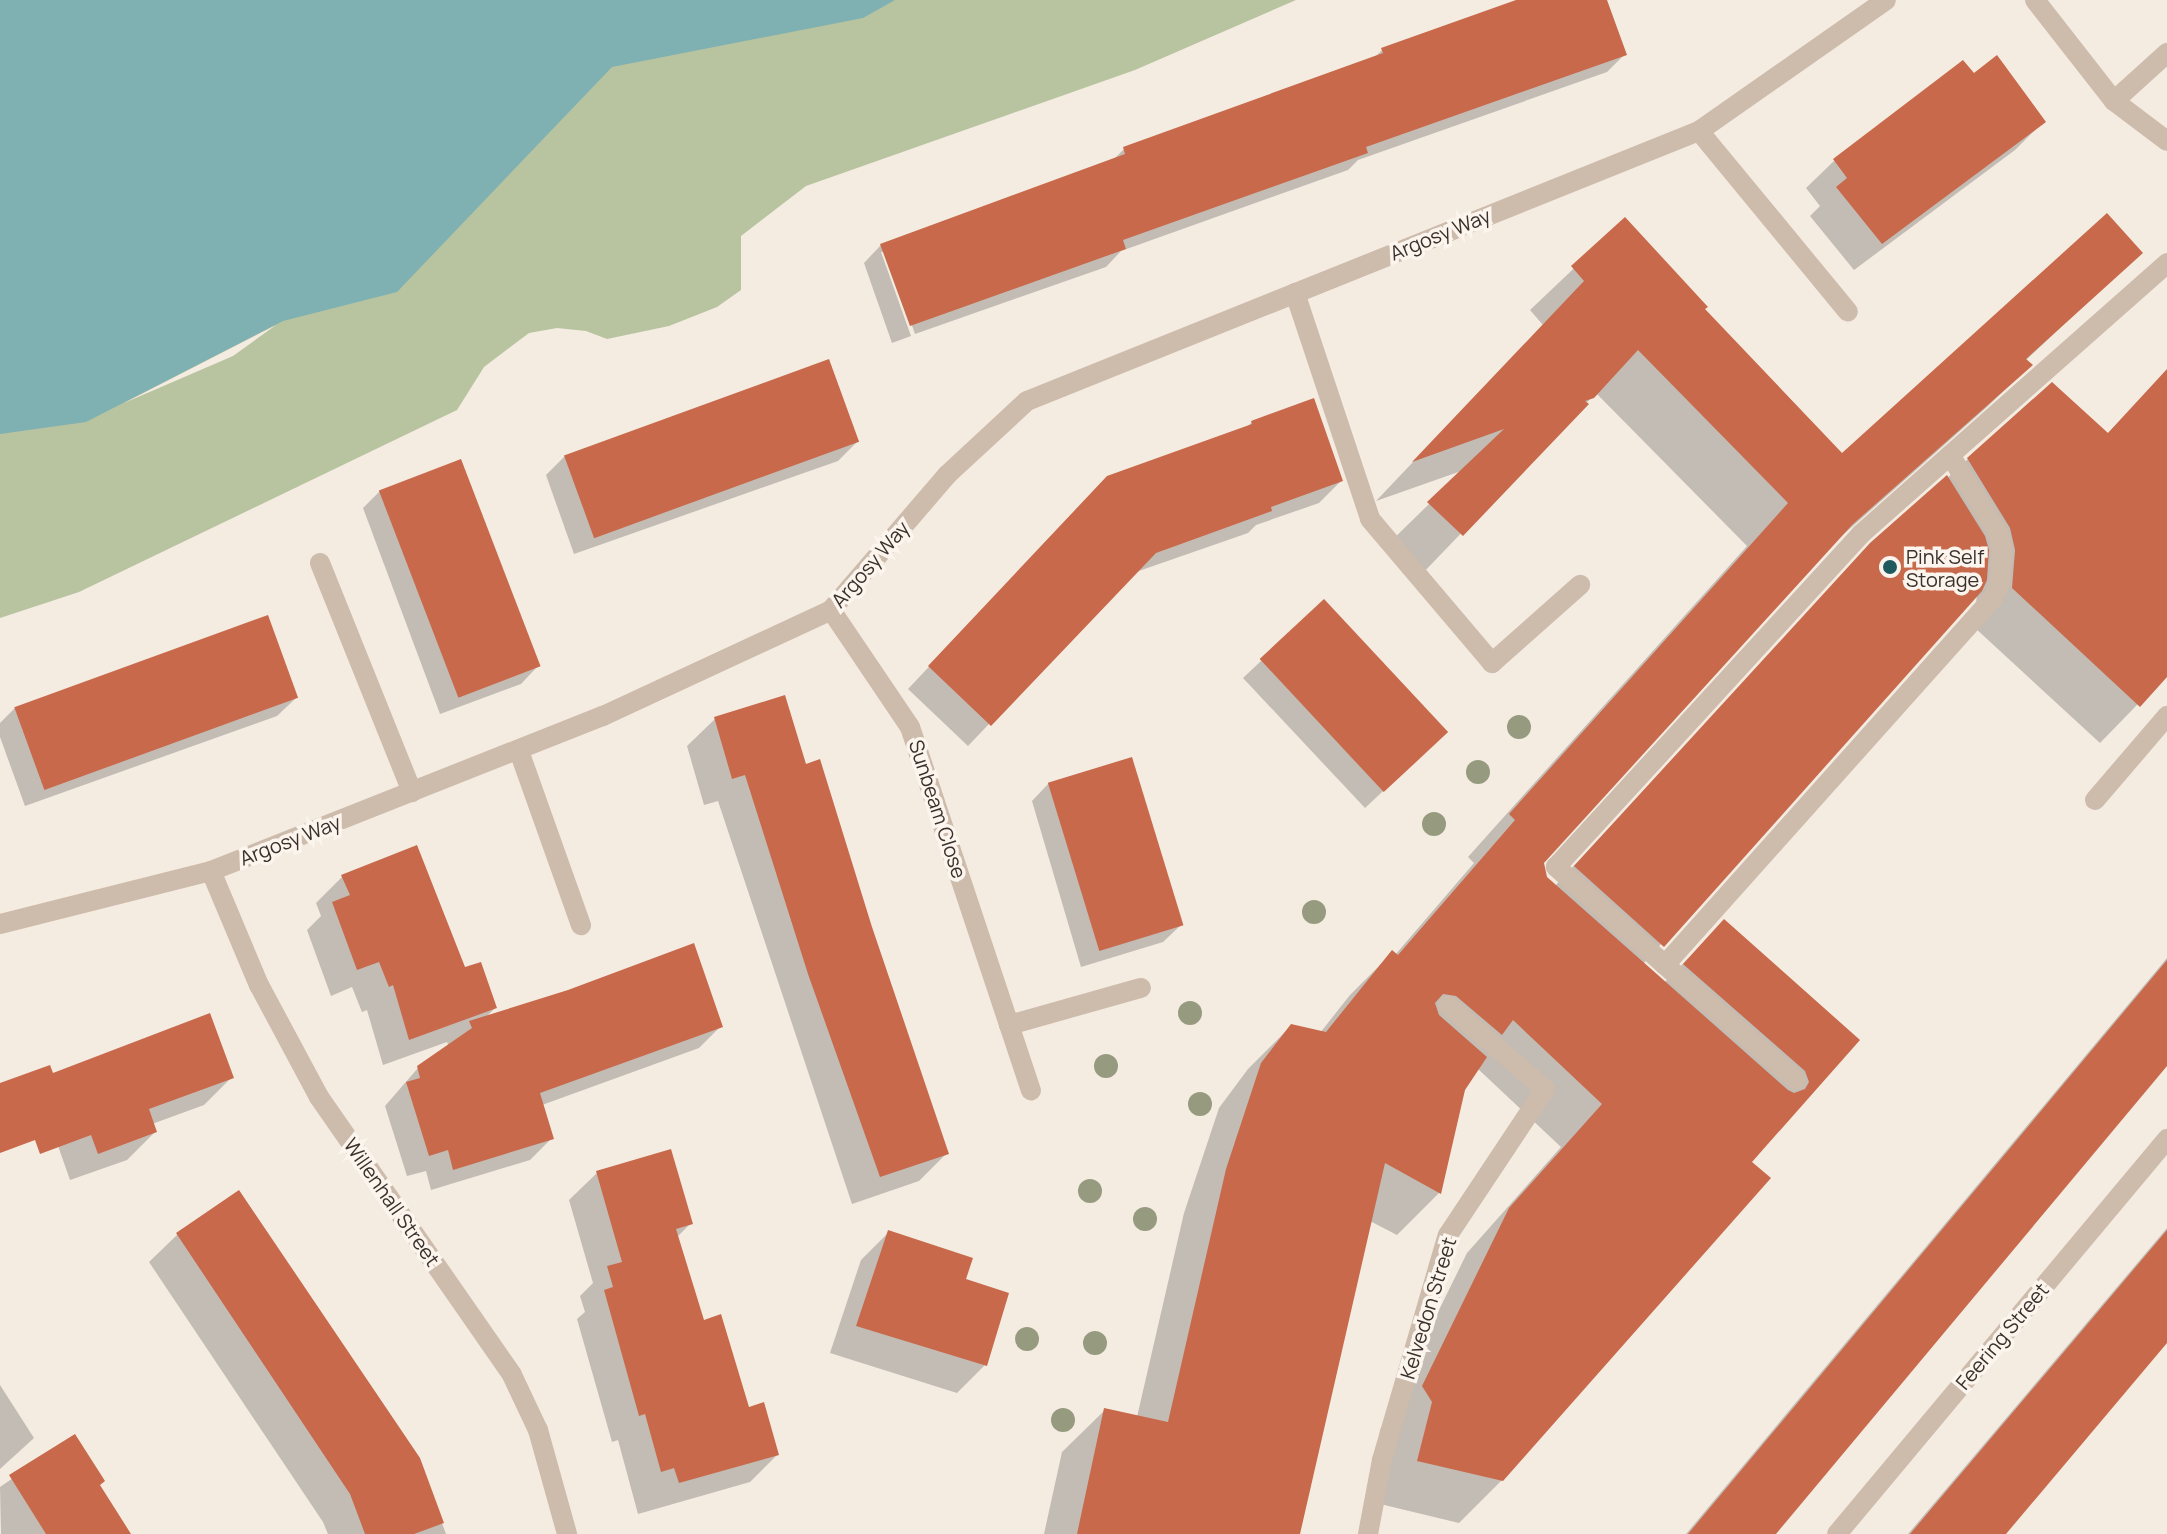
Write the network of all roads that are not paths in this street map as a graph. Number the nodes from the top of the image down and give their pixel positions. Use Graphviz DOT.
graph roads {
  1 [pos="1886,0"];
  2 [pos="2035,0"];
  3 [pos="2167,53"];
  4 [pos="2114,101"];
  5 [pos="1699,131"];
  6 [pos="2167,141"];
  7 [pos="2167,263"];
  8 [pos="1295,293"];
  9 [pos="1848,312"];
  10 [pos="1950,455"];
  11 [pos="320,563"];
  12 [pos="1580,585"];
  13 [pos="831,610"];
  14 [pos="2167,716"];
  15 [pos="519,751"];
  16 [pos="412,792"];
  17 [pos="2095,800"];
  18 [pos="211,871"];
  19 [pos="0,924"];
  20 [pos="581,925"];
  21 [pos="1665,965"];
  22 [pos="1141,988"];
  23 [pos="1448,1006"];
  24 [pos="1009,1025"];
  25 [pos="1796,1080"];
  26 [pos="1031,1090"];
  27 [pos="2167,1139"];
  28 [pos="567,1534"];
  29 [pos="1368,1534"];
  30 [pos="1837,1534"];
  1 -- 5 [label="street, Argosy Way"];
  2 -- 4 [label="street"];
  3 -- 4 [label="street"];
  4 -- 6 [label="street"];
  5 -- 8 [label="street, Argosy Way"];
  5 -- 9 [label="street"];
  7 -- 10 [label="street"];
  8 -- 12 [label="street"];
  8 -- 13 [label="street, Argosy Way"];
  10 -- 21 [label="street"];
  10 -- 21 [label="street"];
  11 -- 16 [label="street"];
  13 -- 15 [label="street, Argosy Way"];
  13 -- 24 [label="street, Sunbeam Close"];
  14 -- 17 [label="street"];
  15 -- 16 [label="street, Argosy Way"];
  15 -- 20 [label="street"];
  16 -- 18 [label="street, Argosy Way"];
  18 -- 19 [label="street, Argosy Way"];
  18 -- 28 [label="street, Willenhall Street"];
  21 -- 25 [label="street"];
  22 -- 24 [label="street"];
  23 -- 29 [label="street, Kelvedon Street"];
  24 -- 26 [label="street, Sunbeam Close"];
  27 -- 30 [label="street, Feering Street"];
}
